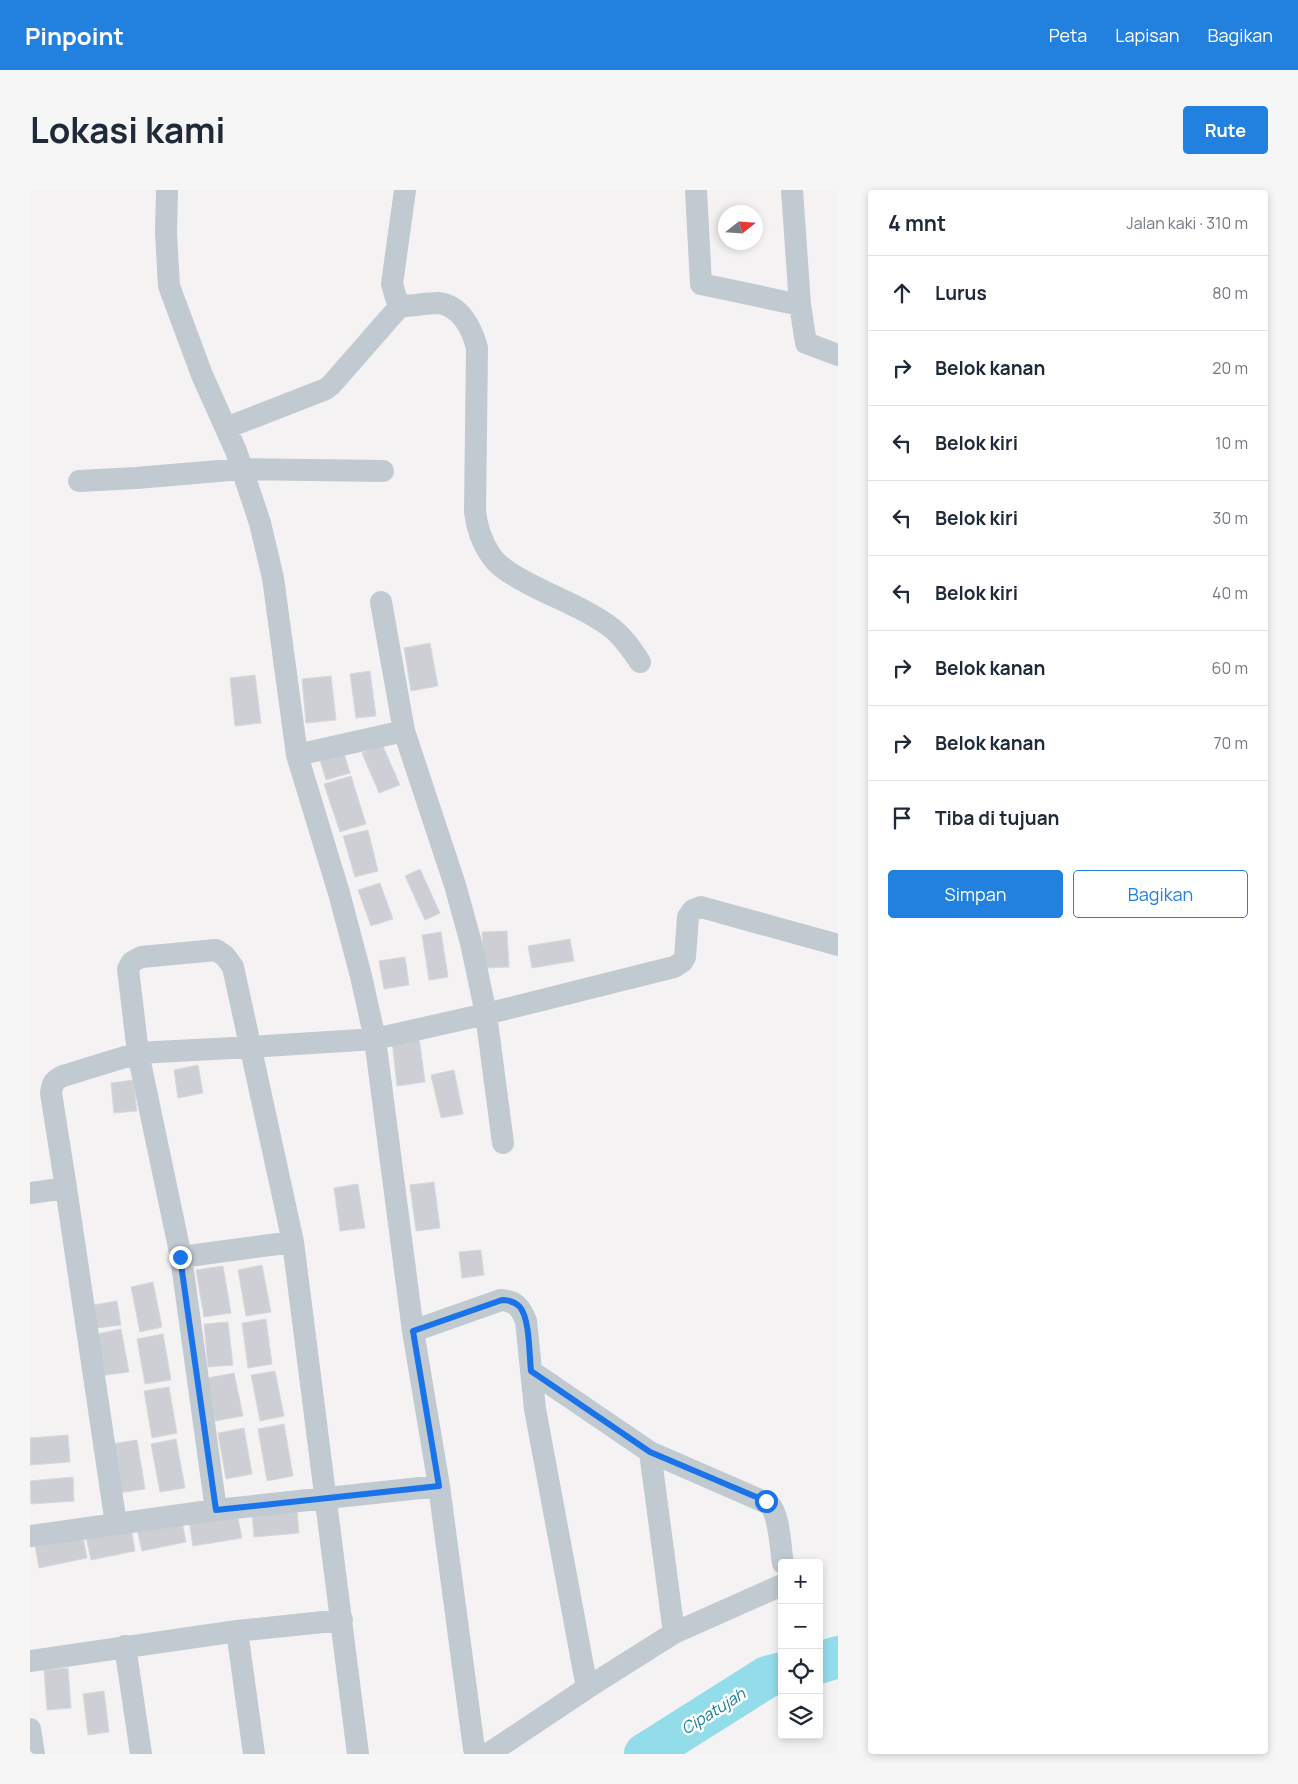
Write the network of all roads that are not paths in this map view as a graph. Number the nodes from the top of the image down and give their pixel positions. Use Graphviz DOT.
graph roads {
  1 [pos="167,190"];
  2 [pos="405,190"];
  3 [pos="696,190"];
  4 [pos="792,190"];
  5 [pos="402,305"];
  6 [pos="800,305"];
  7 [pos="838,355"];
  8 [pos="226,428"];
  9 [pos="242,469"];
  10 [pos="383,470"];
  11 [pos="79,481"];
  12 [pos="381,602"];
  13 [pos="640,662"];
  14 [pos="404,732"];
  15 [pos="297,756"];
  16 [pos="838,945"];
  17 [pos="486,1014"];
  18 [pos="375,1039"];
  19 [pos="252,1047"];
  20 [pos="138,1053"];
  21 [pos="503,1143"];
  22 [pos="66,1188"];
  23 [pos="30,1193"];
  24 [pos="293,1242"];
  25 [pos="180,1257"];
  26 [pos="413,1331"];
  27 [pos="531,1371"];
  28 [pos="650,1452"];
  29 [pos="439,1486"];
  30 [pos="325,1499"];
  31 [pos="216,1510"];
  32 [pos="116,1524"];
  33 [pos="31,1536"];
  34 [pos="782,1559"];
  35 [pos="778,1587"];
  36 [pos="342,1620"];
  37 [pos="237,1631"];
  38 [pos="674,1633"];
  39 [pos="126,1646"];
  40 [pos="30,1661"];
  41 [pos="586,1688"];
  42 [pos="30,1729"];
  43 [pos="34,1754"];
  44 [pos="141,1754"];
  45 [pos="254,1754"];
  46 [pos="358,1754"];
  47 [pos="479,1754"];
  48 [pos="488,1754"];
  1 -- 8 [label="street"];
  2 -- 5 [label="street"];
  3 -- 6 [label="street"];
  4 -- 6 [label="street"];
  5 -- 8 [label="street"];
  5 -- 13 [label="street"];
  6 -- 7 [label="street"];
  8 -- 9 [label="street"];
  9 -- 10 [label="street"];
  9 -- 11 [label="street"];
  9 -- 15 [label="street"];
  12 -- 14 [label="street"];
  14 -- 15 [label="street"];
  14 -- 17 [label="street"];
  15 -- 18 [label="street"];
  16 -- 17 [label="street"];
  17 -- 18 [label="street"];
  17 -- 21 [label="street"];
  18 -- 19 [label="street"];
  18 -- 26 [label="street"];
  19 -- 20 [label="street"];
  19 -- 20 [label="street"];
  19 -- 24 [label="street"];
  20 -- 22 [label="street"];
  20 -- 25 [label="street"];
  22 -- 23 [label="street"];
  22 -- 32 [label="street"];
  24 -- 25 [label="street"];
  24 -- 30 [label="street"];
  25 -- 31 [label="street"];
  26 -- 27 [label="street"];
  26 -- 29 [label="street"];
  27 -- 28 [label="street"];
  27 -- 41 [label="street"];
  28 -- 34 [label="street"];
  28 -- 38 [label="street"];
  29 -- 30 [label="street"];
  29 -- 47 [label="street"];
  30 -- 31 [label="street"];
  30 -- 36 [label="street"];
  31 -- 32 [label="street"];
  32 -- 33 [label="street"];
  35 -- 38 [label="street"];
  36 -- 37 [label="street"];
  36 -- 46 [label="street"];
  37 -- 39 [label="street"];
  37 -- 45 [label="street"];
  38 -- 41 [label="street"];
  39 -- 40 [label="street"];
  39 -- 44 [label="street"];
  41 -- 48 [label="street"];
  42 -- 43 [label="street"];
}
